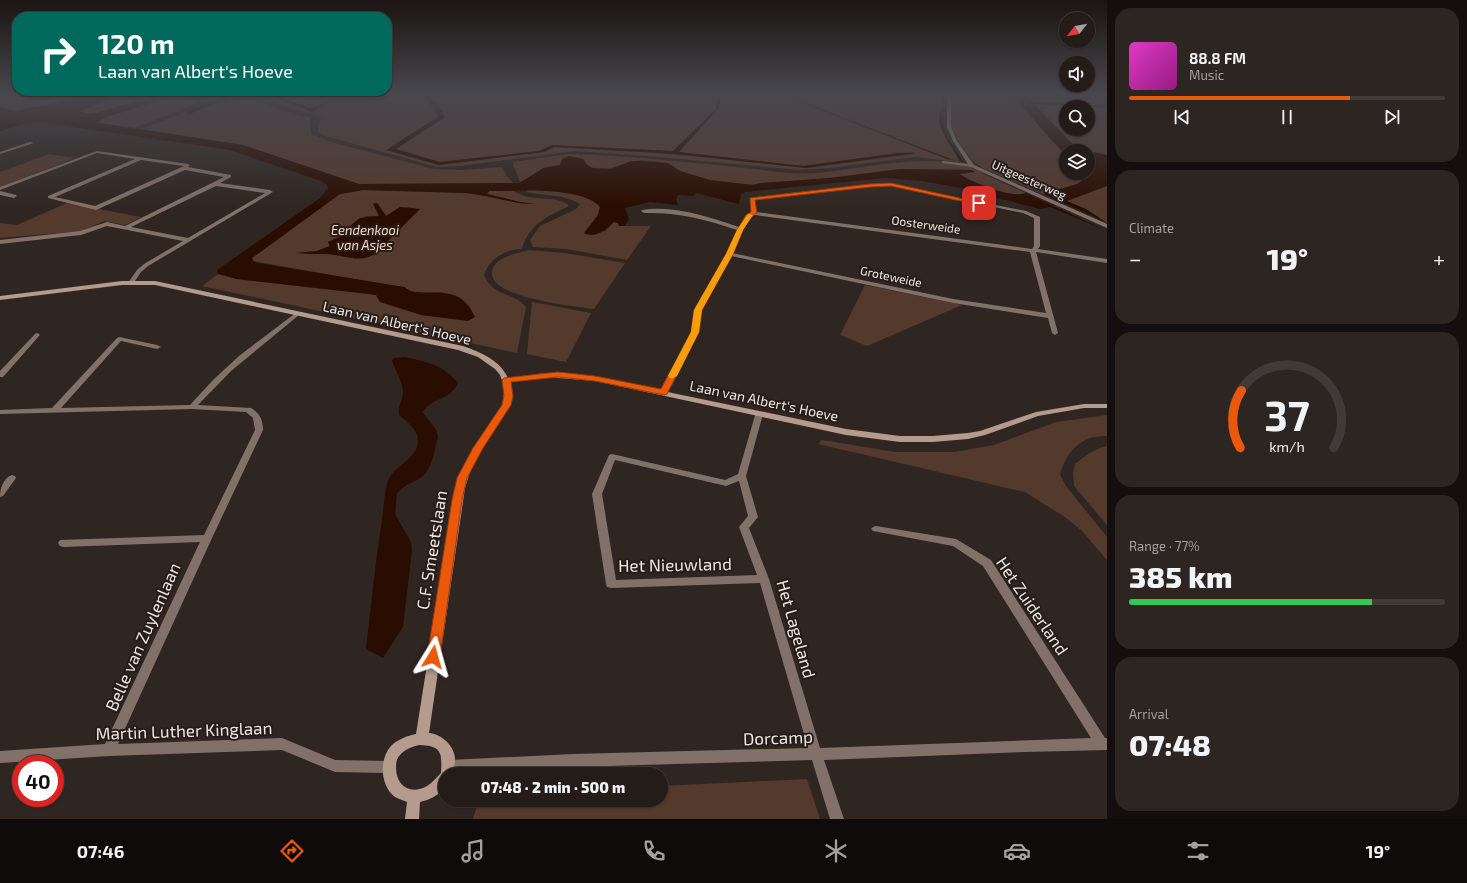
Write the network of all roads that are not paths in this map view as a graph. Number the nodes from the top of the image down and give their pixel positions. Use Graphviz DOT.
graph roads {
  1 [pos="950,131"];
  2 [pos="32,142"];
  3 [pos="0,153"];
  4 [pos="140,159"];
  5 [pos="944,162"];
  6 [pos="972,166"];
  7 [pos="184,168"];
  8 [pos="215,184"];
  9 [pos="0,189"];
  10 [pos="0,193"];
  11 [pos="14,196"];
  12 [pos="644,210"];
  13 [pos="754,213"];
  14 [pos="1107,226"];
  15 [pos="127,227"];
  16 [pos="740,230"];
  17 [pos="189,240"];
  18 [pos="0,242"];
  19 [pos="1034,251"];
  20 [pos="729,254"];
  21 [pos="1107,261"];
  22 [pos="131,283"];
  23 [pos="0,298"];
  24 [pos="297,314"];
  25 [pos="1050,316"];
  26 [pos="1055,333"];
  27 [pos="38,335"];
  28 [pos="157,347"];
  29 [pos="0,376"];
  30 [pos="507,380"];
  31 [pos="664,392"];
  32 [pos="1107,406"];
  33 [pos="192,407"];
  34 [pos="55,410"];
  35 [pos="0,412"];
  36 [pos="759,414"];
  37 [pos="742,476"];
  38 [pos="12,478"];
  39 [pos="0,494"];
  40 [pos="876,529"];
  41 [pos="207,538"];
  42 [pos="63,543"];
  43 [pos="764,579"];
  44 [pos="422,737"];
  45 [pos="1105,744"];
  46 [pos="109,750"];
  47 [pos="816,754"];
  48 [pos="0,757"];
  49 [pos="389,767"];
  50 [pos="448,767"];
  51 [pos="515,767"];
  52 [pos="438,784"];
  53 [pos="414,796"];
  54 [pos="412,819"];
  55 [pos="837,819"];
  1 -- 6 [label="street, Uitgeesterweg"];
  2 -- 3 [label="street"];
  4 -- 7 [label="street"];
  4 -- 7 [label="street"];
  4 -- 9 [label="street"];
  5 -- 6 [label="street"];
  6 -- 14 [label="street, Uitgeesterweg"];
  7 -- 8 [label="street"];
  8 -- 15 [label="street"];
  8 -- 17 [label="street"];
  10 -- 11 [label="street"];
  12 -- 16 [label="street"];
  13 -- 16 [label="street"];
  13 -- 19 [label="street, Oosterweide"];
  13 -- 19 [label="street"];
  15 -- 17 [label="street"];
  15 -- 18 [label="street"];
  16 -- 20 [label="street"];
  17 -- 22 [label="street"];
  19 -- 21 [label="street, Oosterweide"];
  19 -- 25 [label="street"];
  20 -- 25 [label="street, Groteweide"];
  20 -- 31 [label="street"];
  22 -- 23 [label="street, Laan van Albert's Hoeve"];
  22 -- 24 [label="street, Laan van Albert's Hoeve"];
  24 -- 30 [label="street, Laan van Albert's Hoeve"];
  24 -- 33 [label="street"];
  25 -- 26 [label="street"];
  27 -- 29 [label="street"];
  28 -- 34 [label="street"];
  30 -- 31 [label="street, Laan van Albert's Hoeve"];
  30 -- 44 [label="street, C.F. Smeetslaan"];
  31 -- 36 [label="street, Laan van Albert's Hoeve"];
  32 -- 36 [label="street, Laan van Albert's Hoeve"];
  33 -- 34 [label="street, Belle van Zuylenlaan"];
  33 -- 41 [label="street, Belle van Zuylenlaan"];
  34 -- 35 [label="street, Belle van Zuylenlaan"];
  36 -- 37 [label="street"];
  37 -- 43 [label="street, Het Lageland"];
  37 -- 43 [label="street, Het Nieuwland"];
  38 -- 39 [label="street"];
  40 -- 45 [label="street, Het Zuiderland"];
  41 -- 42 [label="street, Belle van Zuylenlaan"];
  41 -- 46 [label="street, Belle van Zuylenlaan"];
  43 -- 47 [label="street, Het Lageland"];
  44 -- 49 [label="street"];
  44 -- 50 [label="street"];
  45 -- 47 [label="street, Dorcamp"];
  46 -- 48 [label="street, Martin Luther Kinglaan"];
  46 -- 49 [label="street, Martin Luther Kinglaan"];
  47 -- 51 [label="street, Dorcamp"];
  47 -- 55 [label="street, Het Lageland"];
  49 -- 53 [label="street"];
  52 -- 53 [label="street"];
  53 -- 54 [label="street"];
}
